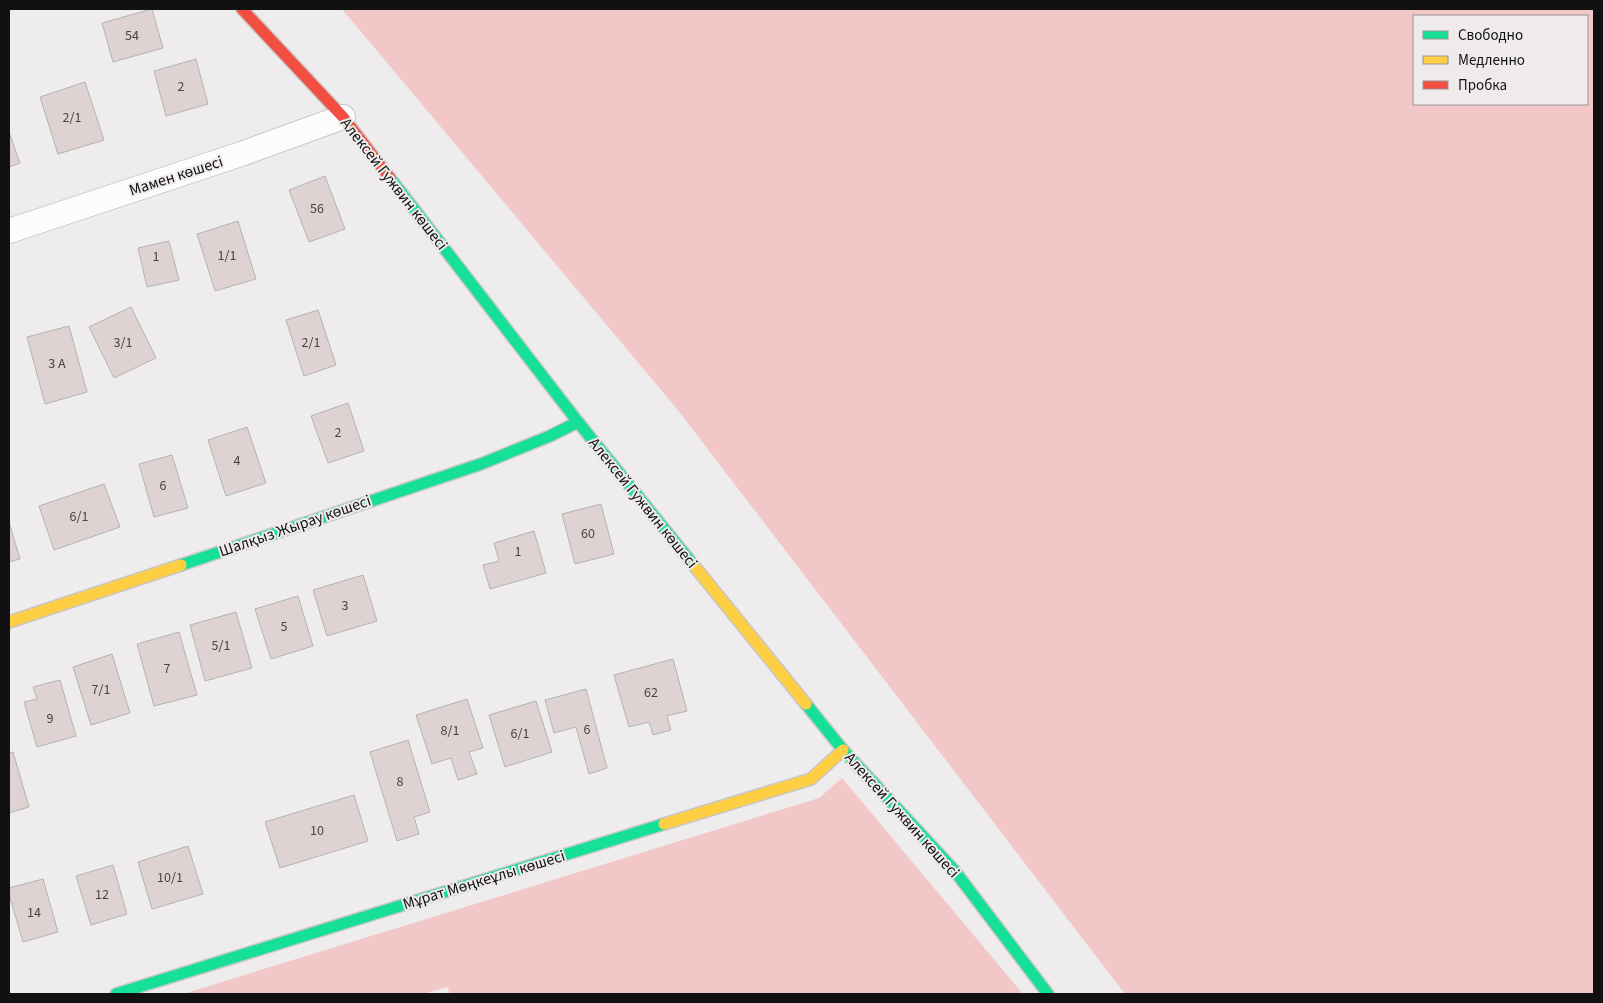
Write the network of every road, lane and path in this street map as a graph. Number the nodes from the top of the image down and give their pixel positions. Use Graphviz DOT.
graph roads {
  1 [pos="242,9"];
  2 [pos="343,117"];
  3 [pos="9,231"];
  4 [pos="578,422"];
  5 [pos="9,622"];
  6 [pos="843,750"];
  7 [pos="116,994"];
  8 [pos="1048,994"];
  1 -- 2 [label="street, Алексей Гужвин көшесі"];
  2 -- 3 [label="street, Мамен көшесі"];
  2 -- 4 [label="street, Алексей Гужвин көшесі"];
  4 -- 5 [label="street, Шалқыз Жырау көшесі"];
  4 -- 6 [label="street, Алексей Гужвин көшесі"];
  6 -- 7 [label="street, Мұрат Мөңкеұлы көшесі"];
  6 -- 8 [label="street, Алексей Гужвин көшесі"];
}
